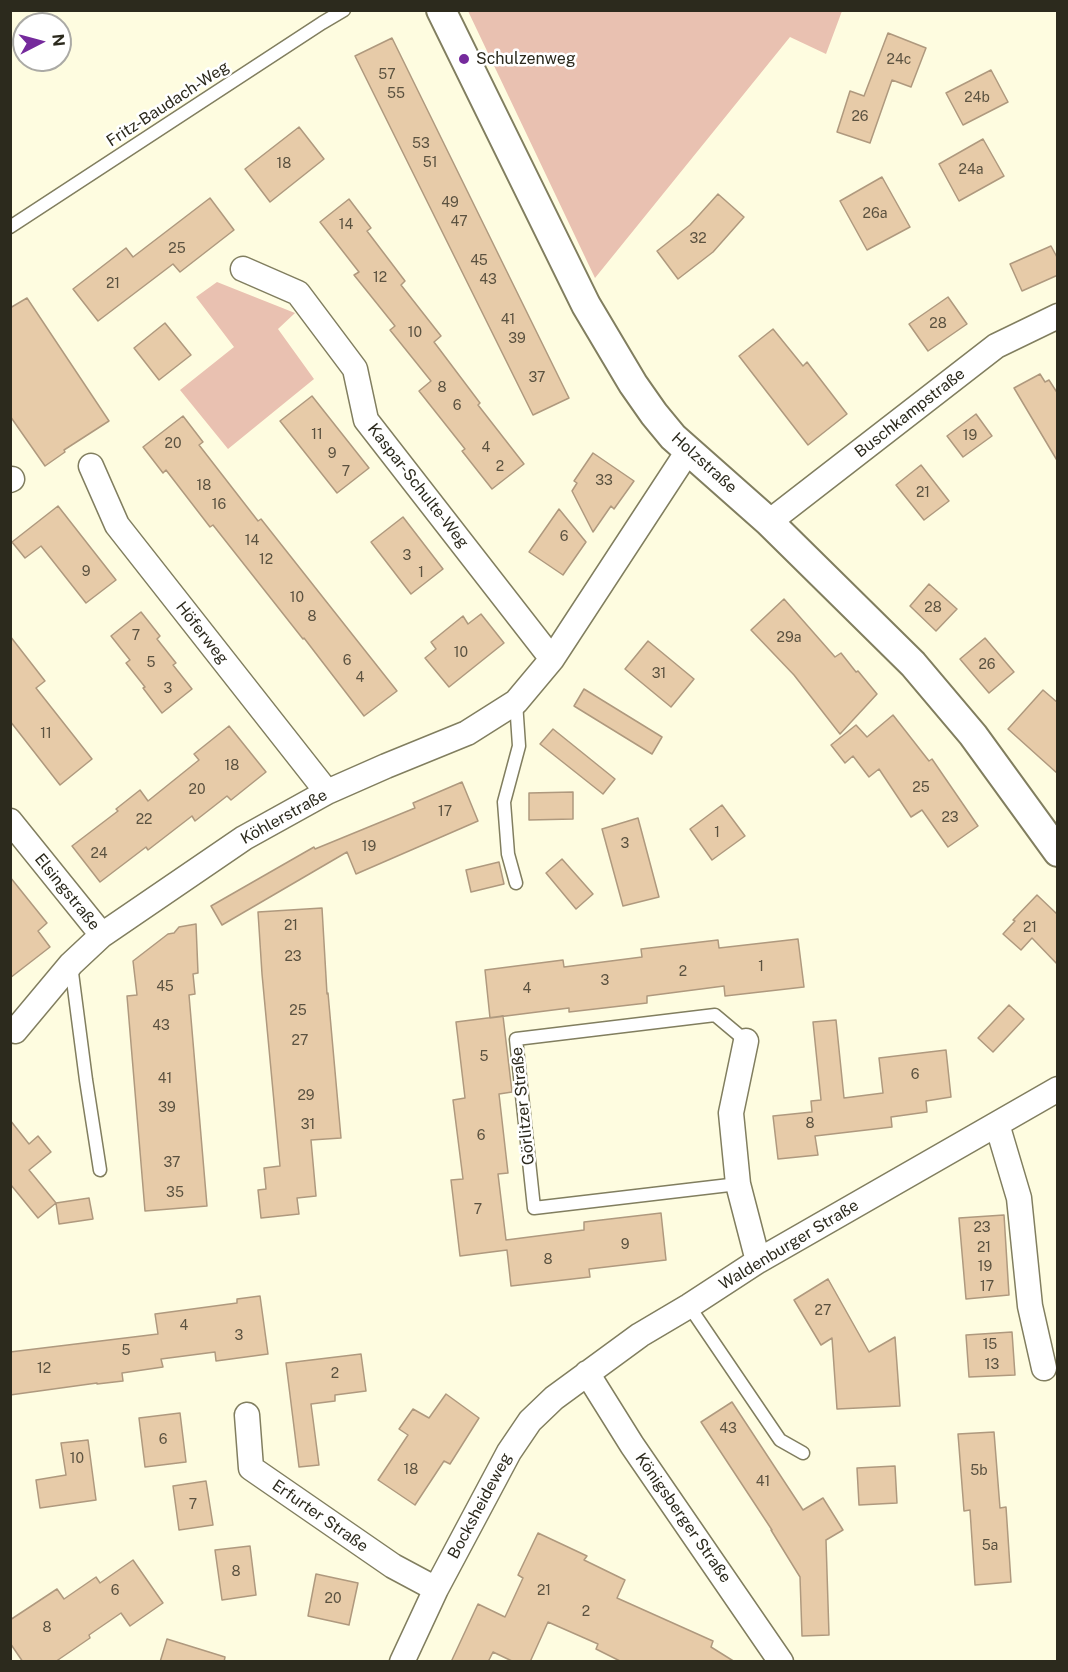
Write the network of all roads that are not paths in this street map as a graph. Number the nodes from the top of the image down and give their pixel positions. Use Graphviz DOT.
graph roads {
  1 [pos="344,10"];
  2 [pos="441,10"];
  3 [pos="10,228"];
  4 [pos="243,269"];
  5 [pos="1058,316"];
  6 [pos="688,451"];
  7 [pos="92,466"];
  8 [pos="769,522"];
  9 [pos="552,659"];
  10 [pos="516,702"];
  11 [pos="327,792"];
  12 [pos="10,821"];
  13 [pos="1058,852"];
  14 [pos="516,883"];
  15 [pos="102,935"];
  16 [pos="71,964"];
  17 [pos="15,1031"];
  18 [pos="746,1041"];
  19 [pos="1058,1089"];
  20 [pos="997,1124"];
  21 [pos="100,1170"];
  22 [pos="738,1184"];
  23 [pos="758,1261"];
  24 [pos="689,1306"];
  25 [pos="1044,1368"];
  26 [pos="586,1373"];
  27 [pos="247,1415"];
  28 [pos="803,1453"];
  29 [pos="436,1589"];
  30 [pos="402,1662"];
  31 [pos="782,1662"];
  1 -- 3 [label="lane, Fritz-Baudach-Weg"];
  2 -- 6 [label="street, Holzstraße"];
  4 -- 9 [label="street, Kaspar-Schulte-Weg"];
  5 -- 8 [label="street, Buschkampstraße"];
  6 -- 8 [label="street, Holzstraße"];
  6 -- 9 [label="street, Köhlerstraße"];
  7 -- 11 [label="street, Höferweg"];
  8 -- 13 [label="street, Holzstraße"];
  9 -- 10 [label="street, Köhlerstraße"];
  10 -- 11 [label="street, Köhlerstraße"];
  10 -- 14 [label="lane"];
  11 -- 15 [label="street, Köhlerstraße"];
  12 -- 15 [label="street, Elsingstraße"];
  15 -- 16 [label="street, Köhlerstraße"];
  16 -- 17 [label="street, Köhlerstraße"];
  16 -- 21 [label="lane"];
  18 -- 22 [label="street, Görlitzer Straße"];
  18 -- 22 [label="lane, Görlitzer Straße"];
  19 -- 20 [label="street, Waldenburger Straße"];
  20 -- 23 [label="street, Waldenburger Straße"];
  20 -- 25 [label="street"];
  22 -- 23 [label="street, Görlitzer Straße"];
  23 -- 24 [label="street, Waldenburger Straße"];
  24 -- 26 [label="street, Waldenburger Straße"];
  24 -- 28 [label="lane"];
  26 -- 29 [label="street, Bocksheideweg"];
  26 -- 31 [label="street, Königsberger Straße"];
  27 -- 29 [label="street, Erfurter Straße"];
  29 -- 30 [label="street, Bocksheideweg"];
}
